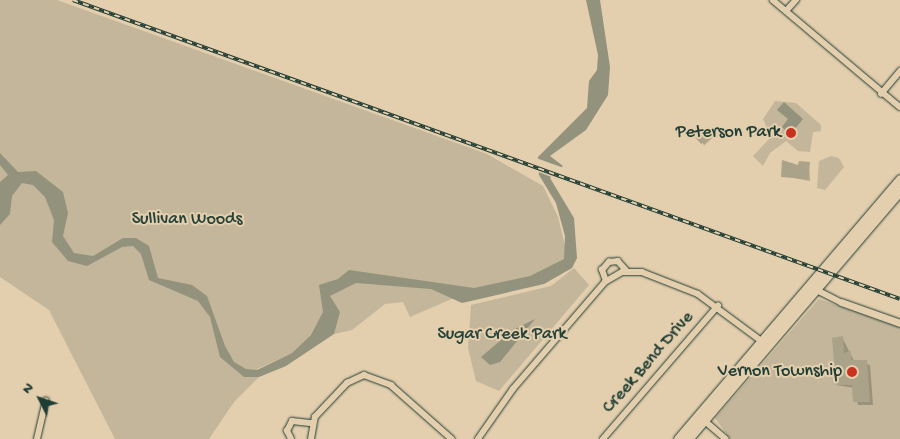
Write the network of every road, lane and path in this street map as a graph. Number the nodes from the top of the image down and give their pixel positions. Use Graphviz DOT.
graph roads {
  1 [pos="773,0"];
  2 [pos="796,0"];
  3 [pos="786,11"];
  4 [pos="900,72"];
  5 [pos="880,94"];
  6 [pos="900,107"];
  7 [pos="900,179"];
  8 [pos="900,191"];
  9 [pos="627,271"];
  10 [pos="606,281"];
  11 [pos="814,288"];
  12 [pos="841,302"];
  13 [pos="718,306"];
  14 [pos="900,323"];
  15 [pos="765,344"];
  16 [pos="46,401"];
  17 [pos="704,420"];
  18 [pos="312,423"];
  19 [pos="37,439"];
  20 [pos="291,439"];
  21 [pos="311,439"];
  22 [pos="452,439"];
  23 [pos="478,439"];
  24 [pos="603,439"];
  25 [pos="678,439"];
  26 [pos="688,439"];
  27 [pos="726,439"];
  1 -- 3 [label="street"];
  2 -- 3 [label="street"];
  3 -- 5 [label="street"];
  4 -- 5 [label="street"];
  5 -- 6 [label="street"];
  7 -- 11 [label="main road"];
  8 -- 11 [label="main road"];
  9 -- 10 [label="street"];
  9 -- 10 [label="street"];
  9 -- 13 [label="street"];
  10 -- 23 [label="street"];
  11 -- 12 [label="street"];
  11 -- 15 [label="main road"];
  12 -- 14 [label="street"];
  13 -- 15 [label="street"];
  13 -- 24 [label="street, Creek Bend Drive"];
  15 -- 17 [label="main road"];
  15 -- 25 [label="main road"];
  16 -- 19 [label="street"];
  17 -- 26 [label="main road"];
  17 -- 27 [label="street"];
  18 -- 20 [label="street"];
  18 -- 21 [label="street"];
  18 -- 22 [label="street"];
}
